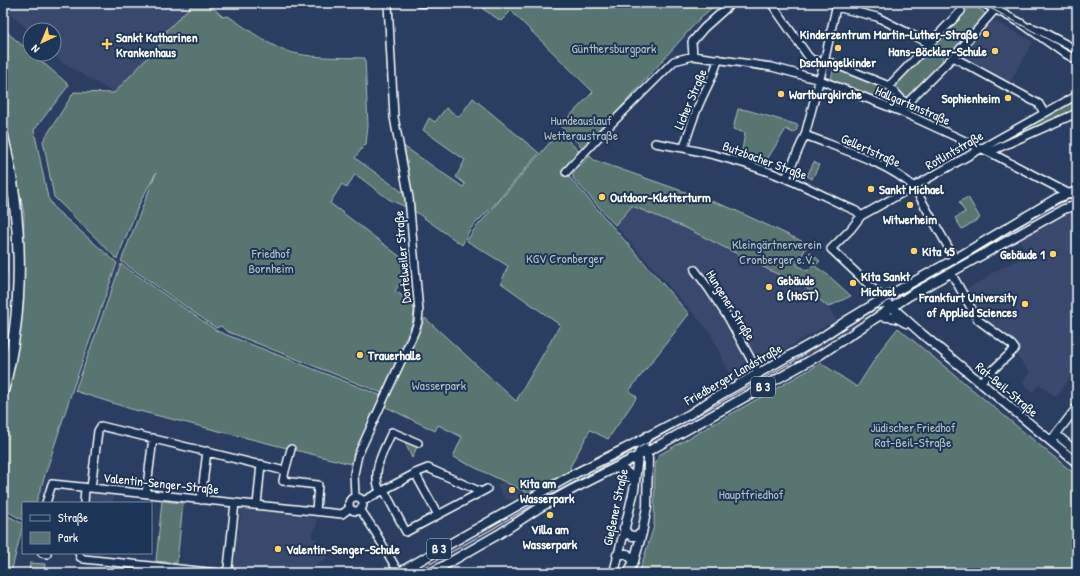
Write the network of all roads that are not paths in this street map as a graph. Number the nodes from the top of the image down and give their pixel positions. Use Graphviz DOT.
graph roads {
  1 [pos="388,3"];
  2 [pos="419,3"];
  3 [pos="443,3"];
  4 [pos="732,3"];
  5 [pos="771,3"];
  6 [pos="983,3"];
  7 [pos="1002,3"];
  8 [pos="836,5"];
  9 [pos="995,10"];
  10 [pos="961,11"];
  11 [pos="1021,23"];
  12 [pos="930,44"];
  13 [pos="1077,50"];
  14 [pos="693,56"];
  15 [pos="953,57"];
  16 [pos="718,59"];
  17 [pos="1077,60"];
  18 [pos="824,63"];
  19 [pos="820,80"];
  20 [pos="889,86"];
  21 [pos="1077,94"];
  22 [pos="906,104"];
  23 [pos="902,112"];
  24 [pos="1044,113"];
  25 [pos="1077,113"];
  26 [pos="805,136"];
  27 [pos="3,137"];
  28 [pos="655,143"];
  29 [pos="684,148"];
  30 [pos="980,148"];
  31 [pos="989,152"];
  32 [pos="3,163"];
  33 [pos="566,172"];
  34 [pos="786,178"];
  35 [pos="914,187"];
  36 [pos="1077,190"];
  37 [pos="1068,193"];
  38 [pos="1077,205"];
  39 [pos="860,216"];
  40 [pos="955,259"];
  41 [pos="695,270"];
  42 [pos="951,273"];
  43 [pos="883,298"];
  44 [pos="874,304"];
  45 [pos="895,309"];
  46 [pos="879,316"];
  47 [pos="922,334"];
  48 [pos="3,366"];
  49 [pos="759,374"];
  50 [pos="980,382"];
  51 [pos="3,391"];
  52 [pos="1077,407"];
  53 [pos="648,436"];
  54 [pos="153,438"];
  55 [pos="1054,438"];
  56 [pos="418,443"];
  57 [pos="654,448"];
  58 [pos="291,449"];
  59 [pos="640,450"];
  60 [pos="207,451"];
  61 [pos="1077,452"];
  62 [pos="648,462"];
  63 [pos="1077,463"];
  64 [pos="261,464"];
  65 [pos="615,468"];
  66 [pos="285,471"];
  67 [pos="415,473"];
  68 [pos="635,480"];
  69 [pos="88,488"];
  70 [pos="382,491"];
  71 [pos="146,494"];
  72 [pos="355,496"];
  73 [pos="201,500"];
  74 [pos="363,501"];
  75 [pos="46,502"];
  76 [pos="84,502"];
  77 [pos="235,503"];
  78 [pos="257,505"];
  79 [pos="350,508"];
  80 [pos="360,509"];
  81 [pos="316,511"];
  82 [pos="438,515"];
  83 [pos="624,528"];
  84 [pos="642,533"];
  85 [pos="79,554"];
  86 [pos="617,556"];
  87 [pos="634,560"];
  88 [pos="218,573"];
  89 [pos="222,573"];
  90 [pos="399,573"];
  91 [pos="431,573"];
  92 [pos="614,573"];
  93 [pos="628,573"];
  1 -- 72 [label="street, Dortelweiler Straße"];
  2 -- 3 [label="street"];
  4 -- 14 [label="street"];
  5 -- 18 [label="street, Hallgartenstraße"];
  6 -- 9 [label="street"];
  7 -- 9 [label="street"];
  8 -- 12 [label="street"];
  8 -- 18 [label="street"];
  9 -- 11 [label="street"];
  9 -- 15 [label="street"];
  10 -- 12 [label="street"];
  11 -- 13 [label="street"];
  11 -- 17 [label="street"];
  12 -- 20 [label="street"];
  14 -- 16 [label="street, Hallgartenstraße"];
  14 -- 33 [label="street"];
  15 -- 22 [label="street"];
  15 -- 24 [label="street"];
  16 -- 19 [label="street, Hallgartenstraße"];
  16 -- 29 [label="street, Licher Straße"];
  18 -- 19 [label="street"];
  18 -- 20 [label="street, Hallgartenstraße"];
  19 -- 23 [label="street, Hallgartenstraße"];
  19 -- 26 [label="street"];
  20 -- 22 [label="street, Hallgartenstraße"];
  21 -- 24 [label="street, Rotlintstraße"];
  22 -- 23 [label="street"];
  23 -- 30 [label="street, Hallgartenstraße"];
  24 -- 30 [label="street, Rotlintstraße"];
  25 -- 31 [label="street, Rotlintstraße"];
  26 -- 34 [label="street"];
  26 -- 35 [label="street, Gellertstraße"];
  27 -- 51 [label="highway"];
  28 -- 29 [label="street, Butzbacher Straße"];
  29 -- 34 [label="street, Butzbacher Straße"];
  30 -- 31 [label="street, Hallgartenstraße"];
  30 -- 35 [label="street, Rotlintstraße"];
  31 -- 37 [label="street, Hallgartenstraße"];
  32 -- 48 [label="highway"];
  34 -- 39 [label="street, Butzbacher Straße"];
  35 -- 39 [label="street, Rotlintstraße"];
  35 -- 40 [label="street, Gellertstraße"];
  36 -- 37 [label="main road, Friedberger Landstraße / B 3"];
  37 -- 40 [label="main road, Friedberger Landstraße / B 3"];
  38 -- 42 [label="main road, Friedberger Landstraße / B 3"];
  39 -- 43 [label="street, Rotlintstraße"];
  40 -- 43 [label="main road, Friedberger Landstraße / B 3"];
  41 -- 49 [label="street, Hungener Straße"];
  42 -- 45 [label="main road, Friedberger Landstraße / B 3"];
  42 -- 50 [label="street"];
  43 -- 44 [label="main road, Friedberger Landstraße / B 3"];
  43 -- 45 [label="street"];
  44 -- 45 [label="main road"];
  44 -- 49 [label="main road, Friedberger Landstraße / B 3"];
  45 -- 46 [label="main road, Friedberger Landstraße / B 3"];
  45 -- 47 [label="main road, Rat-Beil-Straße"];
  46 -- 47 [label="main road, Rat-Beil-Straße"];
  46 -- 57 [label="main road, Friedberger Landstraße / B 3"];
  47 -- 50 [label="main road, Rat-Beil-Straße"];
  49 -- 53 [label="main road, Friedberger Landstraße / B 3"];
  50 -- 55 [label="main road, Rat-Beil-Straße"];
  52 -- 55 [label="street"];
  53 -- 59 [label="main road, Gießener Straße"];
  54 -- 60 [label="street"];
  54 -- 69 [label="street"];
  54 -- 71 [label="street"];
  55 -- 61 [label="street, Rat-Beil-Straße"];
  55 -- 63 [label="main road, Rat-Beil-Straße"];
  56 -- 70 [label="street"];
  57 -- 59 [label="main road, Friedberger Landstraße / B 3"];
  57 -- 62 [label="main road, Gießener Straße"];
  58 -- 66 [label="street"];
  59 -- 62 [label="main road, Gießener Straße"];
  59 -- 65 [label="main road, Friedberger Landstraße / B 3"];
  59 -- 68 [label="main road, Gießener Straße"];
  59 -- 90 [label="main road, Friedberger Landstraße / B 3"];
  60 -- 64 [label="street"];
  60 -- 73 [label="street"];
  62 -- 84 [label="main road, Gießener Straße"];
  64 -- 66 [label="street"];
  64 -- 78 [label="street"];
  65 -- 68 [label="main road"];
  65 -- 91 [label="main road, Friedberger Landstraße / B 3"];
  66 -- 81 [label="street"];
  67 -- 70 [label="street"];
  67 -- 82 [label="street"];
  67 -- 82 [label="street"];
  68 -- 83 [label="main road, Gießener Straße"];
  69 -- 71 [label="street, Valentin-Senger-Straße"];
  69 -- 75 [label="street, Valentin-Senger-Straße"];
  69 -- 76 [label="street, Valentin-Senger-Straße"];
  70 -- 74 [label="street"];
  70 -- 82 [label="street"];
  71 -- 73 [label="street, Valentin-Senger-Straße"];
  72 -- 74 [label="street"];
  72 -- 79 [label="street"];
  73 -- 77 [label="street, Valentin-Senger-Straße"];
  74 -- 80 [label="street"];
  77 -- 78 [label="street, Valentin-Senger-Straße"];
  77 -- 89 [label="street, Valentin-Senger-Straße"];
  78 -- 81 [label="street, Valentin-Senger-Straße"];
  79 -- 80 [label="street"];
  79 -- 81 [label="street, Valentin-Senger-Straße"];
  80 -- 90 [label="street"];
  83 -- 84 [label="main road"];
  83 -- 86 [label="main road, Gießener Straße"];
  84 -- 87 [label="main road, Gießener Straße"];
  85 -- 88 [label="street"];
  86 -- 87 [label="main road"];
  86 -- 92 [label="main road, Gießener Straße"];
  87 -- 93 [label="main road, Gießener Straße"];
}
